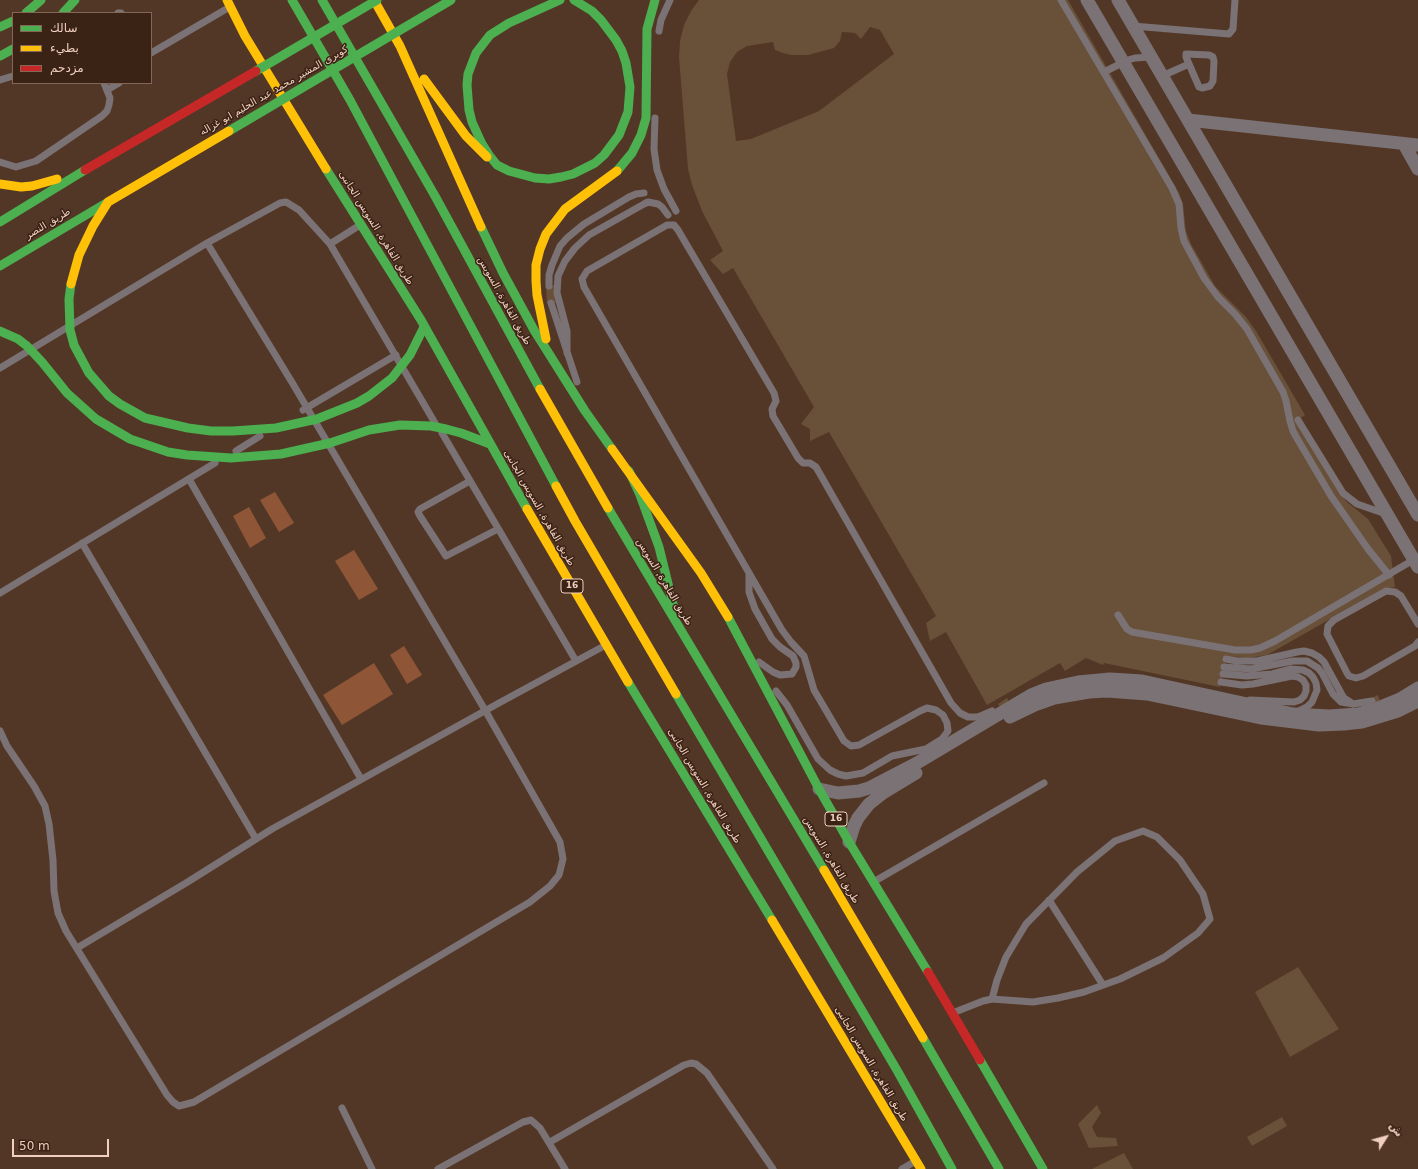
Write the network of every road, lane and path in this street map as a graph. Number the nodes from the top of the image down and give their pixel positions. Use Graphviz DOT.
graph roads {
  1 [pos="41,0"];
  2 [pos="74,0"];
  3 [pos="292,0"];
  4 [pos="322,0"];
  5 [pos="376,0"];
  6 [pos="451,0"];
  7 [pos="560,0"];
  8 [pos="574,0"];
  9 [pos="655,0"];
  10 [pos="670,0"];
  11 [pos="1060,0"];
  12 [pos="1087,0"];
  13 [pos="1118,0"];
  14 [pos="1235,0"];
  15 [pos="229,4"];
  16 [pos="27,12"];
  17 [pos="64,12"];
  18 [pos="12,21"];
  19 [pos="1133,26"];
  20 [pos="0,27"];
  21 [pos="659,31"];
  22 [pos="400,46"];
  23 [pos="12,50"];
  24 [pos="152,52"];
  25 [pos="0,56"];
  26 [pos="1151,57"];
  27 [pos="647,60"];
  28 [pos="1123,62"];
  29 [pos="1189,64"];
  30 [pos="1104,72"];
  31 [pos="12,76"];
  32 [pos="1162,76"];
  33 [pos="0,80"];
  34 [pos="105,86"];
  35 [pos="654,87"];
  36 [pos="655,108"];
  37 [pos="1188,120"];
  38 [pos="1404,144"];
  39 [pos="1418,145"];
  40 [pos="0,162"];
  41 [pos="497,165"];
  42 [pos="1418,168"];
  43 [pos="85,170"];
  44 [pos="0,184"];
  45 [pos="644,194"];
  46 [pos="108,202"];
  47 [pos="676,211"];
  48 [pos="668,216"];
  49 [pos="0,222"];
  50 [pos="361,225"];
  51 [pos="207,243"];
  52 [pos="330,244"];
  53 [pos="0,266"];
  54 [pos="549,286"];
  55 [pos="551,303"];
  56 [pos="424,327"];
  57 [pos="0,331"];
  58 [pos="568,353"];
  59 [pos="396,355"];
  60 [pos="551,359"];
  61 [pos="0,368"];
  62 [pos="307,408"];
  63 [pos="585,411"];
  64 [pos="1298,420"];
  65 [pos="490,444"];
  66 [pos="628,471"];
  67 [pos="189,479"];
  68 [pos="470,481"];
  69 [pos="1387,514"];
  70 [pos="1418,515"];
  71 [pos="498,529"];
  72 [pos="82,543"];
  73 [pos="1417,561"];
  74 [pos="749,573"];
  75 [pos="1389,574"];
  76 [pos="0,592"];
  77 [pos="1118,615"];
  78 [pos="1418,624"];
  79 [pos="678,626"];
  80 [pos="1418,643"];
  81 [pos="606,645"];
  82 [pos="747,653"];
  83 [pos="1226,659"];
  84 [pos="576,661"];
  85 [pos="761,681"];
  86 [pos="1221,682"];
  87 [pos="1418,687"];
  88 [pos="1046,689"];
  89 [pos="1380,700"];
  90 [pos="1009,701"];
  91 [pos="1231,701"];
  92 [pos="1372,701"];
  93 [pos="1418,701"];
  94 [pos="1353,704"];
  95 [pos="1000,707"];
  96 [pos="485,710"];
  97 [pos="1293,714"];
  98 [pos="0,731"];
  99 [pos="361,779"];
  100 [pos="1044,783"];
  101 [pos="819,789"];
  102 [pos="256,839"];
  103 [pos="849,842"];
  104 [pos="873,882"];
  105 [pos="1049,900"];
  106 [pos="77,948"];
  107 [pos="1103,985"];
  108 [pos="992,999"];
  109 [pos="953,1013"];
  110 [pos="342,1108"];
  111 [pos="550,1142"];
  112 [pos="919,1165"];
  113 [pos="372,1169"];
  114 [pos="438,1169"];
  115 [pos="565,1169"];
  116 [pos="773,1169"];
  117 [pos="902,1169"];
  118 [pos="952,1169"];
  119 [pos="999,1169"];
  120 [pos="1043,1169"];
  1 -- 16 [label="main road"];
  2 -- 17 [label="main road"];
  3 -- 118 [label="main road"];
  4 -- 79 [label="main road, طريق القاهرة, السويس"];
  5 -- 22 [label="main road"];
  5 -- 43 [label="main road, bridge"];
  6 -- 46 [label="main road, كوبرى المشير محمد عبد الحليم ابو غزاله, bridge"];
  7 -- 41 [label="main road"];
  8 -- 41 [label="main road"];
  9 -- 27 [label="main road"];
  10 -- 21 [label="lane"];
  11 -- 30 [label="lane"];
  12 -- 28 [label="street"];
  13 -- 19 [label="street"];
  14 -- 19 [label="lane"];
  15 -- 24 [label="lane"];
  15 -- 50 [label="main road, طريق القاهرة, السويس الجانبى / 16"];
  18 -- 20 [label="main road"];
  19 -- 26 [label="street"];
  22 -- 41 [label="main road"];
  22 -- 60 [label="main road"];
  23 -- 25 [label="main road"];
  26 -- 28 [label="lane"];
  26 -- 32 [label="street"];
  27 -- 35 [label="lane"];
  27 -- 60 [label="main road"];
  28 -- 30 [label="lane"];
  28 -- 69 [label="street"];
  29 -- 29 [label="lane"];
  29 -- 32 [label="lane"];
  30 -- 75 [label="lane"];
  31 -- 33 [label="lane"];
  32 -- 37 [label="street"];
  34 -- 40 [label="lane"];
  36 -- 47 [label="lane"];
  37 -- 38 [label="street"];
  37 -- 70 [label="street"];
  38 -- 39 [label="street"];
  38 -- 42 [label="street"];
  43 -- 44 [label="main road"];
  43 -- 49 [label="main road"];
  45 -- 54 [label="lane"];
  46 -- 53 [label="main road, طريق النصر"];
  46 -- 56 [label="main road, bridge"];
  48 -- 58 [label="lane"];
  50 -- 52 [label="lane"];
  50 -- 56 [label="main road, طريق القاهرة, السويس الجانبى / 16"];
  51 -- 52 [label="lane"];
  51 -- 61 [label="lane"];
  51 -- 62 [label="lane"];
  52 -- 59 [label="lane"];
  55 -- 58 [label="lane"];
  56 -- 65 [label="main road, طريق القاهرة, السويس الجانبى / 16"];
  57 -- 65 [label="main road, bridge"];
  58 -- 63 [label="lane"];
  59 -- 62 [label="lane"];
  59 -- 68 [label="lane"];
  60 -- 63 [label="main road"];
  62 -- 67 [label="lane"];
  62 -- 96 [label="lane"];
  63 -- 66 [label="main road"];
  64 -- 69 [label="lane"];
  65 -- 81 [label="main road, طريق القاهرة, السويس الجانبى / 16"];
  66 -- 79 [label="main road"];
  66 -- 82 [label="main road, 16"];
  67 -- 72 [label="lane"];
  67 -- 99 [label="lane"];
  68 -- 71 [label="lane"];
  68 -- 71 [label="lane"];
  69 -- 73 [label="street"];
  71 -- 84 [label="lane"];
  72 -- 76 [label="lane"];
  72 -- 102 [label="lane"];
  73 -- 75 [label="lane"];
  74 -- 82 [label="lane"];
  74 -- 85 [label="lane"];
  74 -- 95 [label="lane"];
  75 -- 77 [label="lane"];
  78 -- 80 [label="lane"];
  79 -- 119 [label="main road, طريق القاهرة, السويس"];
  81 -- 84 [label="lane"];
  81 -- 112 [label="main road, طريق القاهرة, السويس الجانبى / 16"];
  82 -- 85 [label="main road, 16"];
  83 -- 94 [label="lane"];
  84 -- 96 [label="lane"];
  85 -- 101 [label="main road, 16"];
  86 -- 91 [label="lane"];
  87 -- 89 [label="lane"];
  87 -- 97 [label="street"];
  88 -- 90 [label="lane"];
  88 -- 91 [label="street"];
  88 -- 101 [label="street"];
  91 -- 97 [label="street"];
  92 -- 94 [label="lane"];
  93 -- 103 [label="street"];
  94 -- 97 [label="lane"];
  96 -- 99 [label="lane"];
  96 -- 106 [label="lane"];
  98 -- 106 [label="lane"];
  99 -- 102 [label="lane"];
  100 -- 104 [label="lane"];
  101 -- 103 [label="main road, 16"];
  102 -- 106 [label="lane"];
  103 -- 104 [label="main road, 16"];
  104 -- 109 [label="main road, 16"];
  105 -- 107 [label="lane"];
  105 -- 107 [label="lane"];
  105 -- 108 [label="lane"];
  107 -- 108 [label="lane"];
  108 -- 109 [label="lane"];
  109 -- 120 [label="main road, 16"];
  110 -- 113 [label="lane"];
  111 -- 114 [label="lane"];
  111 -- 115 [label="lane"];
  111 -- 116 [label="lane"];
  112 -- 117 [label="lane"];
}
